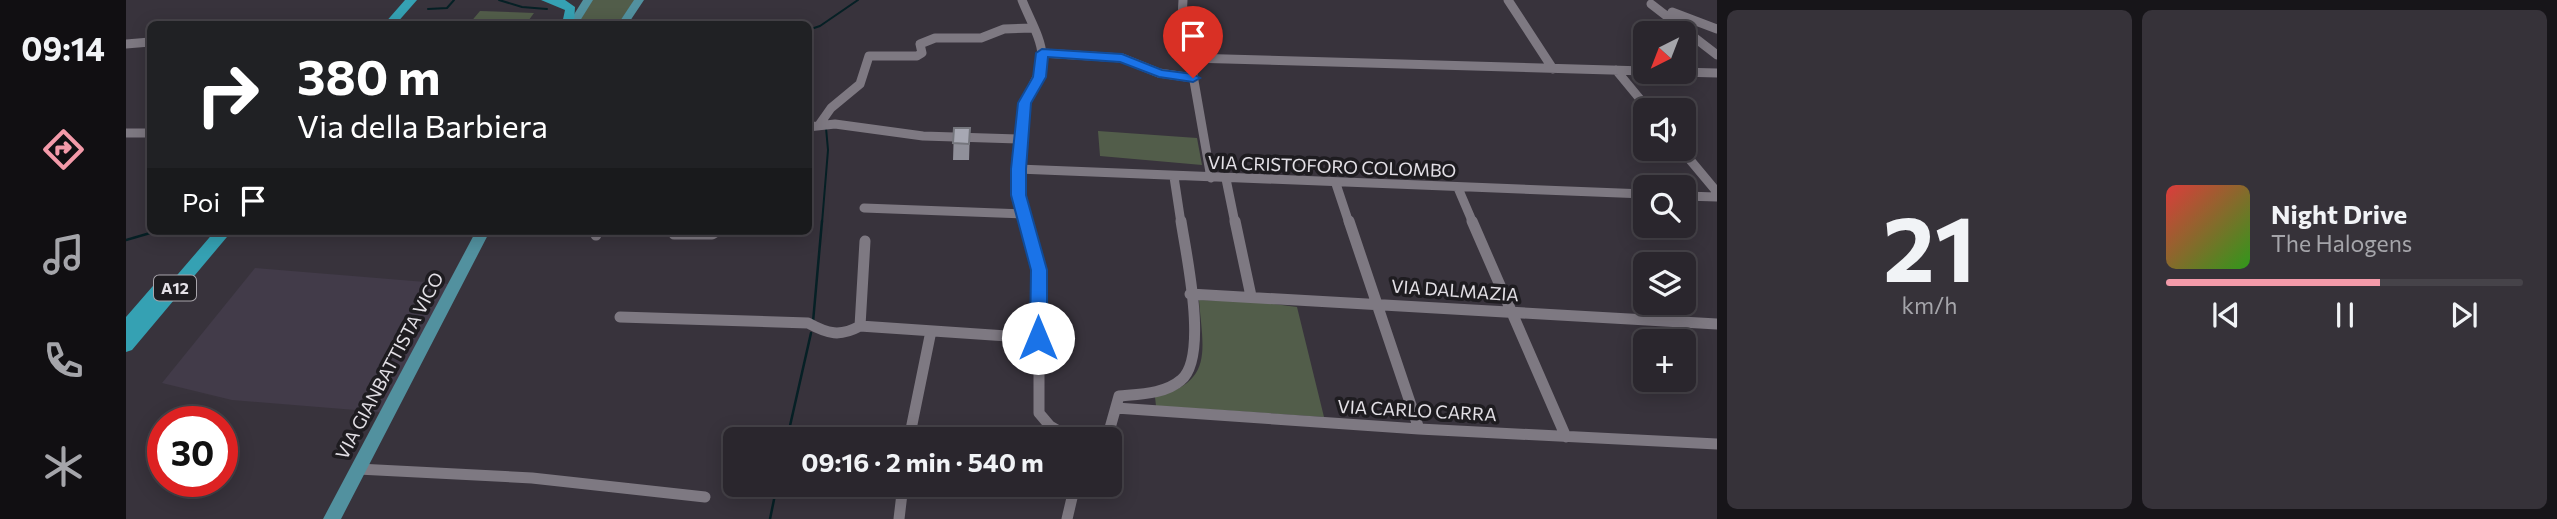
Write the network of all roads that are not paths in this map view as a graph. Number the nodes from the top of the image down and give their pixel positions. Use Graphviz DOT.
graph roads {
  1 [pos="411,0"];
  2 [pos="422,0"];
  3 [pos="547,0"];
  4 [pos="561,0"];
  5 [pos="588,0"];
  6 [pos="639,0"];
  7 [pos="1022,0"];
  8 [pos="1184,0"];
  9 [pos="1508,0"];
  10 [pos="1649,2"];
  11 [pos="393,21"];
  12 [pos="404,21"];
  13 [pos="572,21"];
  14 [pos="573,21"];
  15 [pos="573,21"];
  16 [pos="625,21"];
  17 [pos="1033,29"];
  18 [pos="1717,29"];
  19 [pos="147,42"];
  20 [pos="126,44"];
  21 [pos="1042,53"];
  22 [pos="1717,55"];
  23 [pos="1189,58"];
  24 [pos="1553,69"];
  25 [pos="1616,70"];
  26 [pos="1633,71"];
  27 [pos="1696,72"];
  28 [pos="1717,73"];
  29 [pos="1193,78"];
  30 [pos="1639,98"];
  31 [pos="814,126"];
  32 [pos="126,133"];
  33 [pos="147,134"];
  34 [pos="1020,139"];
  35 [pos="1691,161"];
  36 [pos="1018,169"];
  37 [pos="1174,177"];
  38 [pos="1211,178"];
  39 [pos="1226,179"];
  40 [pos="1336,184"];
  41 [pos="1458,188"];
  42 [pos="1633,194"];
  43 [pos="1717,194"];
  44 [pos="1696,195"];
  45 [pos="864,208"];
  46 [pos="1025,214"];
  47 [pos="207,235"];
  48 [pos="221,235"];
  49 [pos="481,235"];
  50 [pos="866,241"];
  51 [pos="1190,294"];
  52 [pos="1251,296"];
  53 [pos="1377,304"];
  54 [pos="1514,313"];
  55 [pos="620,317"];
  56 [pos="1717,324"];
  57 [pos="860,326"];
  58 [pos="126,328"];
  59 [pos="931,331"];
  60 [pos="1038,338"];
  61 [pos="126,345"];
  62 [pos="1116,408"];
  63 [pos="911,427"];
  64 [pos="1052,427"];
  65 [pos="1110,427"];
  66 [pos="1419,429"];
  67 [pos="1566,437"];
  68 [pos="1717,444"];
  69 [pos="358,468"];
  70 [pos="705,497"];
  71 [pos="902,497"];
  72 [pos="1072,497"];
  73 [pos="332,519"];
  74 [pos="899,519"];
  75 [pos="1067,519"];
  1 -- 11 [label="highway"];
  2 -- 12 [label="highway"];
  3 -- 13 [label="highway"];
  4 -- 14 [label="highway"];
  5 -- 15 [label="main road"];
  6 -- 16 [label="main road"];
  7 -- 17 [label="street"];
  8 -- 23 [label="street"];
  9 -- 24 [label="street"];
  10 -- 18 [label="street"];
  10 -- 22 [label="street"];
  17 -- 21 [label="street"];
  17 -- 31 [label="street"];
  19 -- 20 [label="street"];
  21 -- 29 [label="street"];
  21 -- 34 [label="street"];
  23 -- 24 [label="street"];
  23 -- 29 [label="street"];
  24 -- 25 [label="street"];
  25 -- 26 [label="street"];
  25 -- 30 [label="street"];
  27 -- 28 [label="street"];
  29 -- 38 [label="street"];
  31 -- 34 [label="street"];
  32 -- 33 [label="street"];
  34 -- 36 [label="street"];
  35 -- 43 [label="street"];
  36 -- 37 [label="street, VIA CRISTOFORO COLOMBO"];
  36 -- 46 [label="street"];
  37 -- 38 [label="street, VIA CRISTOFORO COLOMBO"];
  37 -- 51 [label="street"];
  38 -- 39 [label="street, VIA CRISTOFORO COLOMBO"];
  39 -- 40 [label="street, VIA CRISTOFORO COLOMBO"];
  39 -- 52 [label="street"];
  40 -- 41 [label="street, VIA CRISTOFORO COLOMBO"];
  40 -- 53 [label="street"];
  41 -- 42 [label="street, VIA CRISTOFORO COLOMBO"];
  41 -- 54 [label="street"];
  43 -- 44 [label="street"];
  45 -- 46 [label="street"];
  46 -- 60 [label="street"];
  47 -- 58 [label="highway, A12"];
  48 -- 61 [label="highway, A12"];
  49 -- 69 [label="main road, VIA GIANBATTISTA VICO"];
  50 -- 57 [label="street"];
  51 -- 52 [label="street, VIA DALMAZIA"];
  51 -- 62 [label="street"];
  52 -- 53 [label="street, VIA DALMAZIA"];
  53 -- 54 [label="street, VIA DALMAZIA"];
  53 -- 66 [label="street"];
  54 -- 56 [label="street, VIA DALMAZIA"];
  54 -- 67 [label="street"];
  55 -- 57 [label="street"];
  57 -- 59 [label="street"];
  59 -- 60 [label="street"];
  59 -- 63 [label="street"];
  60 -- 64 [label="street"];
  62 -- 65 [label="street"];
  62 -- 66 [label="street, VIA CARLO CARRA"];
  66 -- 67 [label="street, VIA CARLO CARRA"];
  67 -- 68 [label="street, VIA CARLO CARRA"];
  69 -- 70 [label="street"];
  69 -- 73 [label="main road, VIA GIANBATTISTA VICO"];
  71 -- 74 [label="street"];
  72 -- 75 [label="street"];
}
